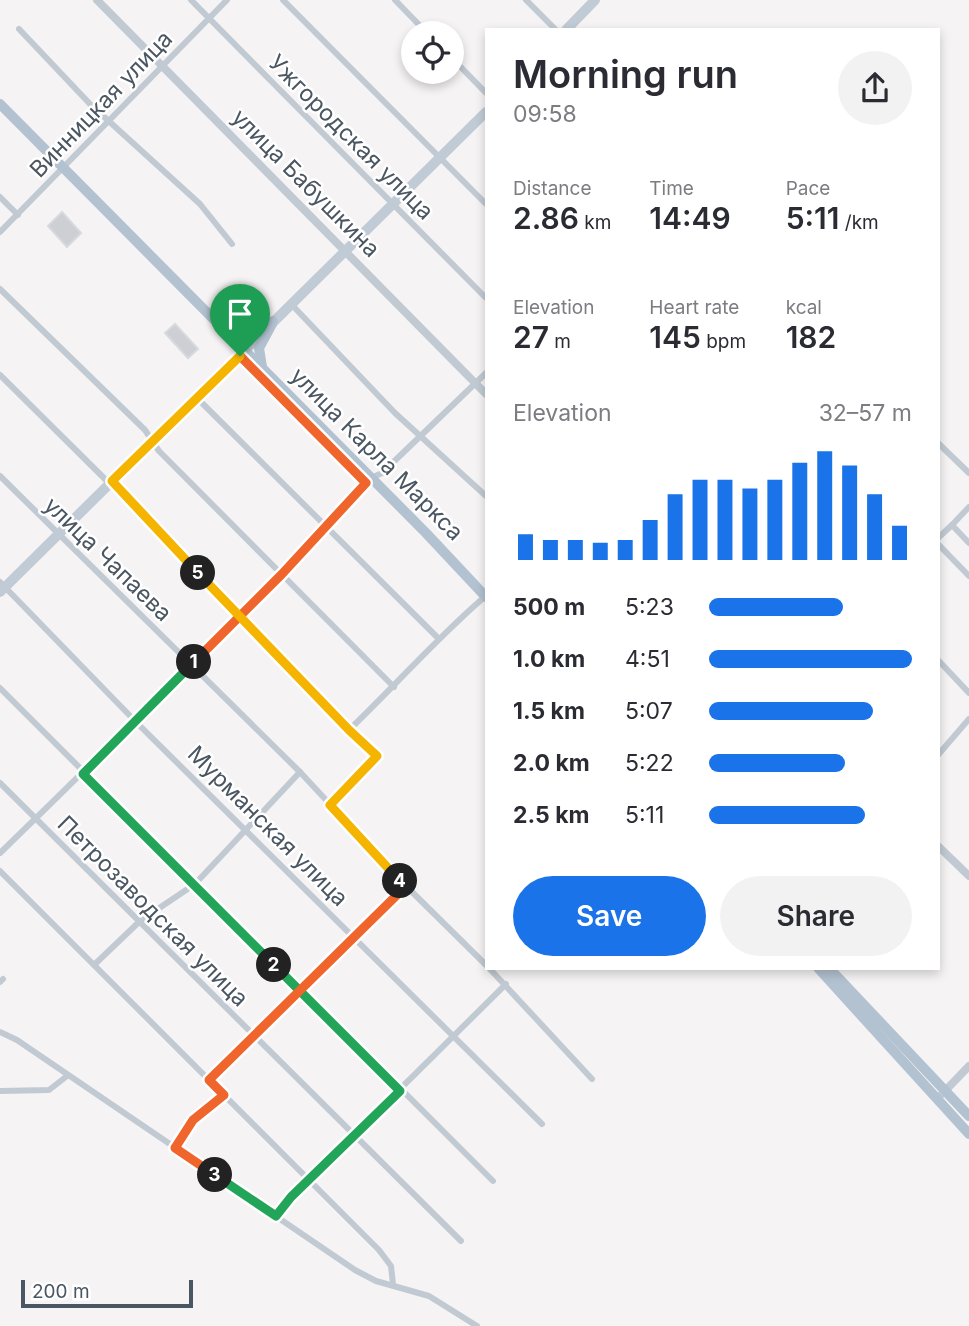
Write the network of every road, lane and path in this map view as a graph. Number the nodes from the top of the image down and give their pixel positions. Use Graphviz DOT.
graph roads {
  1 [pos="97,0"];
  2 [pos="191,0"];
  3 [pos="227,0"];
  4 [pos="283,0"];
  5 [pos="395,0"];
  6 [pos="526,0"];
  7 [pos="595,0"];
  8 [pos="209,18"];
  9 [pos="416,21"];
  10 [pos="554,28"];
  11 [pos="568,28"];
  12 [pos="19,29"];
  13 [pos="162,66"];
  14 [pos="464,70"];
  15 [pos="485,92"];
  16 [pos="0,104"];
  17 [pos="0,113"];
  18 [pos="485,113"];
  19 [pos="110,121"];
  20 [pos="439,158"];
  21 [pos="62,171"];
  22 [pos="0,197"];
  23 [pos="391,203"];
  24 [pos="485,203"];
  25 [pos="18,215"];
  26 [pos="0,232"];
  27 [pos="232,244"];
  28 [pos="346,250"];
  29 [pos="0,289"];
  30 [pos="485,297"];
  31 [pos="292,305"];
  32 [pos="274,321"];
  33 [pos="225,331"];
  34 [pos="242,354"];
  35 [pos="262,369"];
  36 [pos="485,374"];
  37 [pos="0,375"];
  38 [pos="477,385"];
  39 [pos="485,393"];
  40 [pos="196,397"];
  41 [pos="421,438"];
  42 [pos="152,442"];
  43 [pos="940,445"];
  44 [pos="969,473"];
  45 [pos="0,476"];
  46 [pos="369,480"];
  47 [pos="110,482"];
  48 [pos="485,495"];
  49 [pos="969,506"];
  50 [pos="327,525"];
  51 [pos="952,525"];
  52 [pos="58,535"];
  53 [pos="969,543"];
  54 [pos="940,544"];
  55 [pos="940,547"];
  56 [pos="282,574"];
  57 [pos="969,576"];
  58 [pos="2,587"];
  59 [pos="485,601"];
  60 [pos="239,617"];
  61 [pos="438,638"];
  62 [pos="940,662"];
  63 [pos="192,664"];
  64 [pos="394,687"];
  65 [pos="0,688"];
  66 [pos="969,693"];
  67 [pos="969,719"];
  68 [pos="136,722"];
  69 [pos="349,730"];
  70 [pos="940,753"];
  71 [pos="300,772"];
  72 [pos="83,774"];
  73 [pos="0,783"];
  74 [pos="330,805"];
  75 [pos="35,819"];
  76 [pos="246,828"];
  77 [pos="940,848"];
  78 [pos="0,853"];
  79 [pos="0,871"];
  80 [pos="969,876"];
  81 [pos="195,884"];
  82 [pos="406,886"];
  83 [pos="140,921"];
  84 [pos="354,937"];
  85 [pos="485,964"];
  86 [pos="94,965"];
  87 [pos="491,970"];
  88 [pos="820,970"];
  89 [pos="831,970"];
  90 [pos="506,984"];
  91 [pos="299,990"];
  92 [pos="876,1023"];
  93 [pos="0,1032"];
  94 [pos="254,1035"];
  95 [pos="453,1038"];
  96 [pos="969,1066"];
  97 [pos="67,1076"];
  98 [pos="592,1079"];
  99 [pos="209,1080"];
  100 [pos="0,1091"];
  101 [pos="400,1091"];
  102 [pos="946,1091"];
  103 [pos="224,1095"];
  104 [pos="937,1099"];
  105 [pos="969,1116"];
  106 [pos="542,1124"];
  107 [pos="969,1134"];
  108 [pos="355,1136"];
  109 [pos="175,1148"];
  110 [pos="310,1181"];
  111 [pos="493,1181"];
  112 [pos="276,1216"];
  113 [pos="461,1241"];
  114 [pos="393,1284"];
  115 [pos="477,1326"];
  1 -- 13 [label="street, улица Бабушкина"];
  2 -- 8 [label="street, Ужгородская улица"];
  3 -- 8 [label="street, Винницкая улица"];
  4 -- 20 [label="street"];
  5 -- 9 [label="street"];
  6 -- 10 [label="street"];
  7 -- 11 [label="main road"];
  8 -- 13 [label="street, Винницкая улица"];
  8 -- 23 [label="street, Ужгородская улица"];
  12 -- 19 [label="street"];
  13 -- 19 [label="street, Винницкая улица"];
  13 -- 28 [label="street, улица Бабушкина"];
  14 -- 15 [label="street"];
  16 -- 21 [label="main road, улица Карла Маркса"];
  17 -- 21 [label="main road, улица Карла Маркса"];
  18 -- 20 [label="main road"];
  19 -- 21 [label="street, Винницкая улица"];
  19 -- 27 [label="street"];
  20 -- 23 [label="main road"];
  20 -- 24 [label="street"];
  21 -- 25 [label="street, Винницкая улица"];
  21 -- 33 [label="main road, улица Карла Маркса"];
  21 -- 34 [label="main road, улица Карла Маркса"];
  22 -- 25 [label="street"];
  23 -- 28 [label="main road"];
  23 -- 30 [label="street, Ужгородская улица"];
  25 -- 26 [label="street, Винницкая улица"];
  28 -- 31 [label="main road"];
  28 -- 38 [label="street, улица Бабушкина"];
  29 -- 42 [label="street"];
  31 -- 32 [label="main road"];
  31 -- 41 [label="street"];
  32 -- 33 [label="main road"];
  32 -- 34 [label="main road"];
  32 -- 35 [label="main road"];
  33 -- 34 [label="main road, улица Карла Маркса"];
  34 -- 35 [label="main road, улица Карла Маркса"];
  34 -- 40 [label="main road"];
  34 -- 46 [label="main road, улица Карла Маркса"];
  35 -- 46 [label="main road, улица Карла Маркса"];
  36 -- 38 [label="street"];
  37 -- 47 [label="street"];
  38 -- 39 [label="street, улица Бабушкина"];
  38 -- 41 [label="street"];
  40 -- 42 [label="main road"];
  40 -- 50 [label="street"];
  41 -- 46 [label="street"];
  41 -- 48 [label="street"];
  42 -- 47 [label="main road"];
  42 -- 56 [label="street"];
  43 -- 44 [label="street"];
  45 -- 52 [label="street, улица Чапаева"];
  46 -- 50 [label="street"];
  46 -- 59 [label="main road, улица Карла Маркса"];
  47 -- 52 [label="main road"];
  47 -- 60 [label="street"];
  49 -- 51 [label="street"];
  50 -- 56 [label="street"];
  50 -- 61 [label="street"];
  51 -- 53 [label="street"];
  51 -- 54 [label="street"];
  52 -- 58 [label="main road"];
  52 -- 63 [label="street, улица Чапаева"];
  55 -- 57 [label="street"];
  56 -- 60 [label="street"];
  56 -- 64 [label="street"];
  58 -- 68 [label="street, Мурманская улица"];
  59 -- 61 [label="street"];
  60 -- 63 [label="street"];
  60 -- 69 [label="street"];
  61 -- 64 [label="street"];
  62 -- 66 [label="street"];
  63 -- 68 [label="street"];
  63 -- 71 [label="street, улица Чапаева"];
  64 -- 69 [label="street"];
  65 -- 72 [label="street"];
  67 -- 70 [label="street"];
  68 -- 72 [label="street"];
  68 -- 76 [label="street, Мурманская улица"];
  69 -- 74 [label="street"];
  71 -- 74 [label="street, улица Чапаева"];
  71 -- 76 [label="street"];
  72 -- 75 [label="street"];
  72 -- 81 [label="street"];
  73 -- 75 [label="street, Петрозаводская улица"];
  74 -- 82 [label="street, улица Чапаева"];
  75 -- 78 [label="street"];
  75 -- 83 [label="street, Петрозаводская улица"];
  76 -- 81 [label="street"];
  76 -- 84 [label="street, Мурманская улица"];
  77 -- 80 [label="street"];
  79 -- 86 [label="street"];
  81 -- 83 [label="street"];
  81 -- 91 [label="street"];
  82 -- 84 [label="street"];
  82 -- 85 [label="street, улица Чапаева"];
  83 -- 86 [label="street"];
  83 -- 94 [label="street, Петрозаводская улица"];
  84 -- 91 [label="street"];
  84 -- 95 [label="street, Мурманская улица"];
  86 -- 99 [label="street"];
  87 -- 90 [label="street, улица Чапаева"];
  88 -- 92 [label="main road"];
  89 -- 92 [label="main road"];
  90 -- 95 [label="street"];
  90 -- 98 [label="street, улица Чапаева"];
  91 -- 94 [label="street"];
  91 -- 101 [label="street"];
  92 -- 102 [label="main road"];
  92 -- 104 [label="main road"];
  93 -- 97 [label="street"];
  94 -- 99 [label="street"];
  94 -- 108 [label="street, Петрозаводская улица"];
  95 -- 101 [label="street"];
  95 -- 106 [label="street, Мурманская улица"];
  96 -- 102 [label="street"];
  97 -- 100 [label="street"];
  97 -- 109 [label="street"];
  99 -- 103 [label="street"];
  101 -- 108 [label="street"];
  101 -- 111 [label="street"];
  102 -- 104 [label="street"];
  102 -- 105 [label="main road"];
  103 -- 109 [label="street"];
  103 -- 110 [label="street"];
  104 -- 107 [label="main road"];
  108 -- 110 [label="street"];
  108 -- 113 [label="street, Петрозаводская улица"];
  109 -- 112 [label="street"];
  110 -- 112 [label="street"];
  110 -- 114 [label="street"];
  112 -- 114 [label="street"];
  114 -- 115 [label="street"];
}
